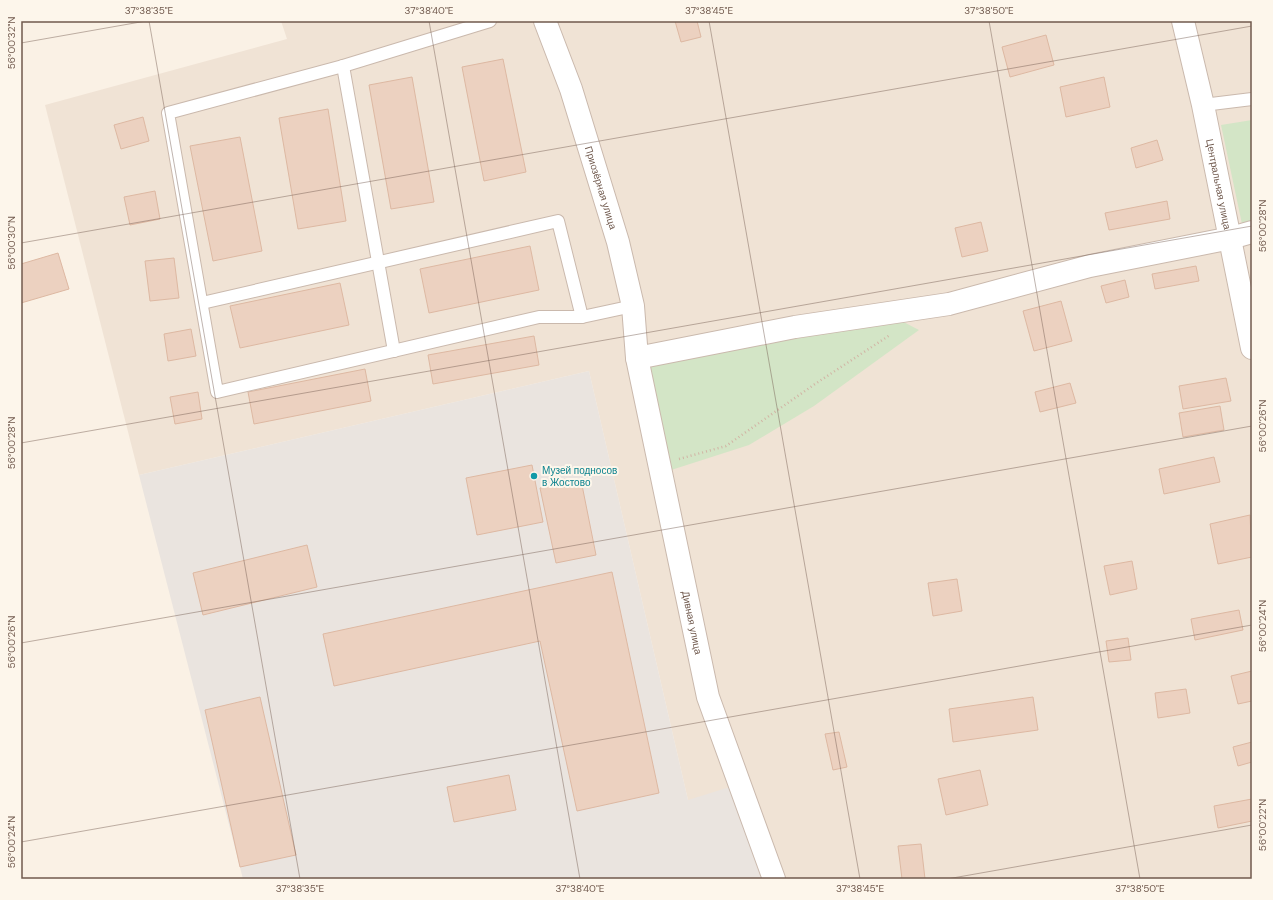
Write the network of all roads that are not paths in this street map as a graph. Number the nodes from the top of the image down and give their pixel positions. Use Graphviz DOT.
graph roads {
  1 [pos="490,21"];
  2 [pos="545,21"];
  3 [pos="1182,21"];
  4 [pos="343,66"];
  5 [pos="1252,99"];
  6 [pos="1203,105"];
  7 [pos="1252,232"];
  8 [pos="1231,238"];
  9 [pos="377,262"];
  10 [pos="202,303"];
  11 [pos="633,306"];
  12 [pos="582,317"];
  13 [pos="1252,348"];
  14 [pos="394,351"];
  15 [pos="637,358"];
  16 [pos="774,879"];
  1 -- 4 [label="lane"];
  2 -- 11 [label="street, Приозёрная улица"];
  3 -- 6 [label="street, Центральная улица"];
  4 -- 9 [label="lane"];
  4 -- 10 [label="lane"];
  5 -- 6 [label="lane"];
  6 -- 8 [label="street, Центральная улица"];
  7 -- 8 [label="street"];
  8 -- 13 [label="street, Центральная улица"];
  8 -- 15 [label="street"];
  9 -- 10 [label="lane"];
  9 -- 12 [label="lane"];
  9 -- 14 [label="lane"];
  10 -- 14 [label="lane"];
  11 -- 12 [label="lane"];
  11 -- 15 [label="street, Приозёрная улица"];
  12 -- 14 [label="lane"];
  15 -- 16 [label="street, Дивная улица"];
}
